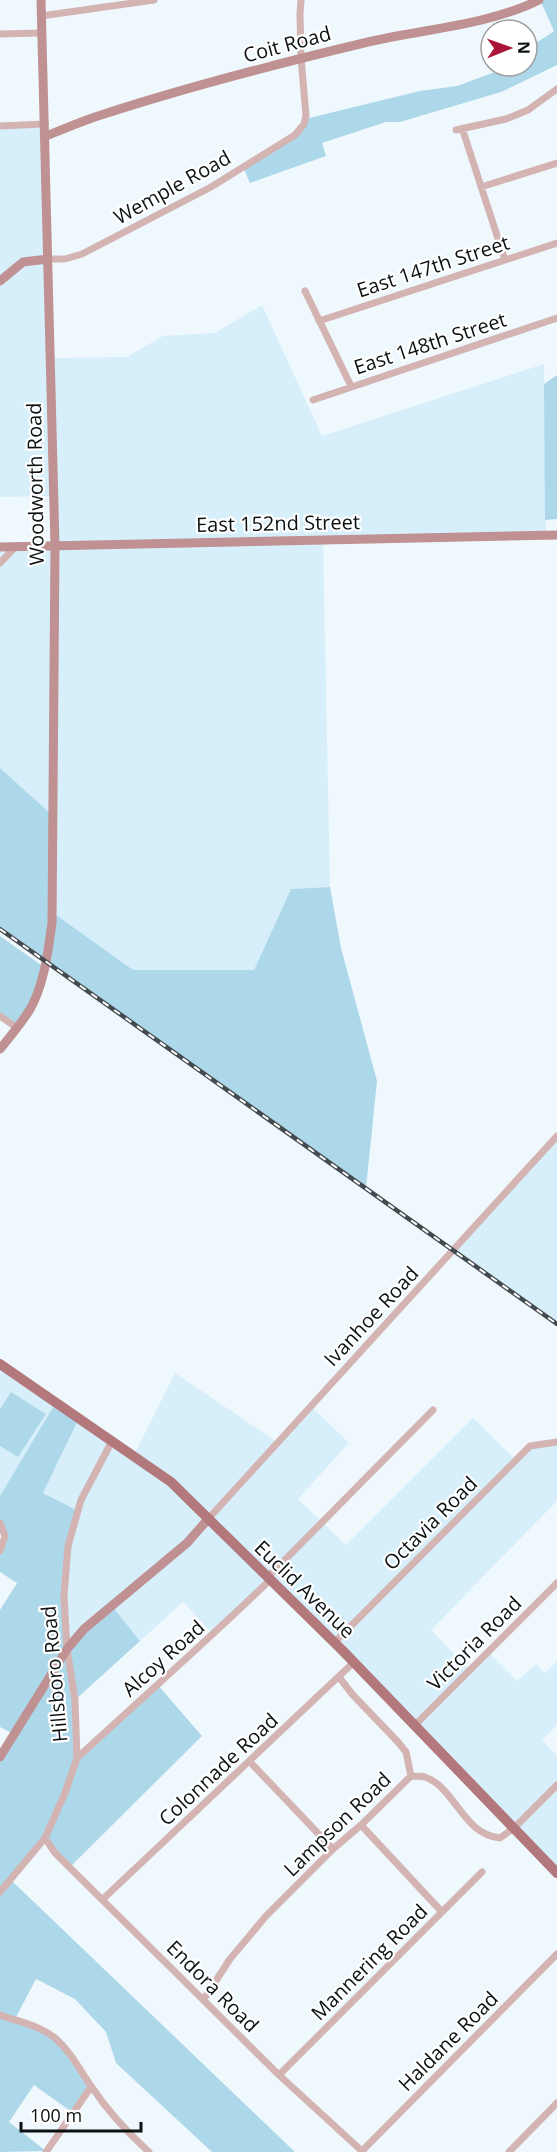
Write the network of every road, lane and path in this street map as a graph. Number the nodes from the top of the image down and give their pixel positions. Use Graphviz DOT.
graph roads {
  1 [pos="41,0"];
  2 [pos="154,0"];
  3 [pos="301,0"];
  4 [pos="539,0"];
  5 [pos="41,16"];
  6 [pos="42,33"];
  7 [pos="0,34"];
  8 [pos="300,58"];
  9 [pos="557,89"];
  10 [pos="45,124"];
  11 [pos="0,126"];
  12 [pos="45,136"];
  13 [pos="557,163"];
  14 [pos="481,187"];
  15 [pos="557,243"];
  16 [pos="48,259"];
  17 [pos="506,260"];
  18 [pos="0,281"];
  19 [pos="305,291"];
  20 [pos="557,318"];
  21 [pos="319,321"];
  22 [pos="351,386"];
  23 [pos="313,400"];
  24 [pos="557,535"];
  25 [pos="55,546"];
  26 [pos="0,547"];
  27 [pos="15,547"];
  28 [pos="0,563"];
  29 [pos="0,1016"];
  30 [pos="17,1028"];
  31 [pos="0,1050"];
  32 [pos="557,1136"];
  33 [pos="0,1364"];
  34 [pos="433,1410"];
  35 [pos="112,1441"];
  36 [pos="557,1442"];
  37 [pos="209,1518"];
  38 [pos="0,1523"];
  39 [pos="0,1551"];
  40 [pos="268,1579"];
  41 [pos="557,1583"];
  42 [pos="335,1642"];
  43 [pos="67,1649"];
  44 [pos="354,1662"];
  45 [pos="339,1677"];
  46 [pos="414,1726"];
  47 [pos="0,1756"];
  48 [pos="77,1758"];
  49 [pos="250,1762"];
  50 [pos="411,1776"];
  51 [pos="557,1785"];
  52 [pos="361,1825"];
  53 [pos="514,1828"];
  54 [pos="45,1838"];
  55 [pos="333,1849"];
  56 [pos="482,1872"];
  57 [pos="557,1873"];
  58 [pos="0,1892"];
  59 [pos="103,1899"];
  60 [pos="442,1912"];
  61 [pos="557,1954"];
  62 [pos="204,1999"];
  63 [pos="0,2015"];
  64 [pos="279,2075"];
  65 [pos="91,2086"];
  66 [pos="557,2103"];
  67 [pos="46,2152"];
  68 [pos="149,2152"];
  69 [pos="363,2152"];
  70 [pos="509,2152"];
  1 -- 5 [label="street, Woodworth Road"];
  2 -- 5 [label="street"];
  3 -- 8 [label="street"];
  4 -- 8 [label="street, Coit Road"];
  5 -- 6 [label="street, Woodworth Road"];
  6 -- 7 [label="street"];
  6 -- 10 [label="street, Woodworth Road"];
  8 -- 12 [label="street, Coit Road"];
  8 -- 16 [label="street, Wemple Road"];
  9 -- 14 [label="street"];
  10 -- 11 [label="street"];
  10 -- 12 [label="street, Woodworth Road"];
  12 -- 16 [label="street, Woodworth Road"];
  13 -- 14 [label="street"];
  14 -- 17 [label="street"];
  15 -- 17 [label="street, East 147th Street"];
  16 -- 18 [label="street"];
  16 -- 25 [label="street, Woodworth Road"];
  17 -- 21 [label="street, East 147th Street"];
  19 -- 21 [label="street"];
  20 -- 22 [label="street, East 148th Street"];
  21 -- 22 [label="street"];
  22 -- 23 [label="street, East 148th Street"];
  24 -- 25 [label="street, East 152nd Street"];
  25 -- 27 [label="street, East 152nd Street"];
  25 -- 30 [label="street, Woodworth Road"];
  26 -- 27 [label="street, East 152nd Street"];
  27 -- 28 [label="street"];
  29 -- 30 [label="street"];
  30 -- 31 [label="street, Woodworth Road"];
  32 -- 37 [label="street, Ivanhoe Road"];
  33 -- 35 [label="main road, Euclid Avenue"];
  34 -- 40 [label="street, Alcoy Road"];
  35 -- 37 [label="main road, Euclid Avenue"];
  35 -- 43 [label="street, Hillsboro Road"];
  36 -- 42 [label="street, Octavia Road"];
  37 -- 40 [label="main road, Euclid Avenue"];
  37 -- 43 [label="street"];
  38 -- 39 [label="street"];
  40 -- 42 [label="main road, Euclid Avenue"];
  40 -- 48 [label="street, Alcoy Road"];
  41 -- 46 [label="street, Victoria Road"];
  42 -- 44 [label="main road, Euclid Avenue"];
  43 -- 47 [label="street"];
  43 -- 48 [label="street, Hillsboro Road"];
  44 -- 45 [label="street, Colonnade Road"];
  44 -- 46 [label="main road, Euclid Avenue"];
  45 -- 49 [label="street, Colonnade Road"];
  45 -- 50 [label="street"];
  46 -- 53 [label="main road, Euclid Avenue"];
  48 -- 54 [label="street, Hillsboro Road"];
  49 -- 55 [label="street"];
  49 -- 59 [label="street, Colonnade Road"];
  50 -- 52 [label="street, Lampson Road"];
  50 -- 53 [label="street, Lampson Road"];
  51 -- 53 [label="street"];
  52 -- 55 [label="street, Lampson Road"];
  52 -- 60 [label="street"];
  53 -- 57 [label="main road, Euclid Avenue"];
  54 -- 58 [label="street, Hillsboro Road"];
  54 -- 59 [label="street, Endora Road"];
  55 -- 62 [label="street, Lampson Road"];
  56 -- 60 [label="street, Mannering Road"];
  59 -- 62 [label="street, Endora Road"];
  60 -- 64 [label="street, Mannering Road"];
  61 -- 69 [label="street, Haldane Road"];
  62 -- 64 [label="street, Endora Road"];
  63 -- 65 [label="street"];
  64 -- 69 [label="street, Endora Road"];
  65 -- 67 [label="street"];
  65 -- 68 [label="street"];
  66 -- 70 [label="street"];
}
